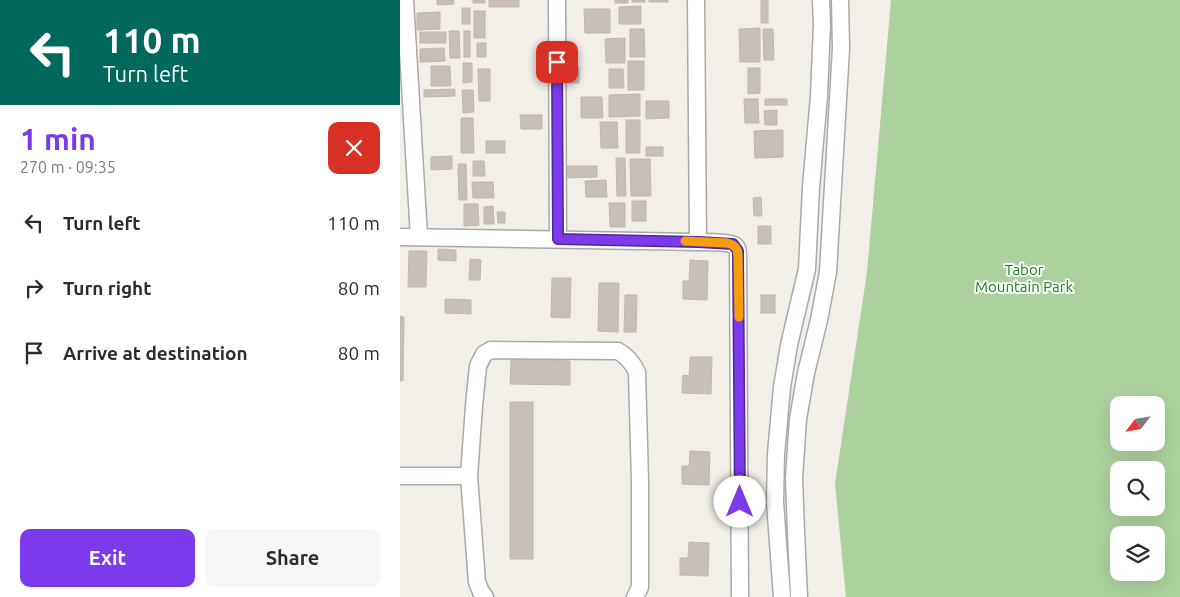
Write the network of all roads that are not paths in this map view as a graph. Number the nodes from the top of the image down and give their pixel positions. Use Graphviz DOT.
graph roads {
  1 [pos="405,0"];
  2 [pos="557,0"];
  3 [pos="696,0"];
  4 [pos="821,0"];
  5 [pos="840,0"];
  6 [pos="400,237"];
  7 [pos="419,238"];
  8 [pos="558,239"];
  9 [pos="698,242"];
  10 [pos="400,476"];
  11 [pos="469,476"];
  12 [pos="485,597"];
  13 [pos="635,597"];
  14 [pos="740,597"];
  15 [pos="782,597"];
  16 [pos="800,597"];
  1 -- 7 [label="street"];
  2 -- 8 [label="street"];
  3 -- 9 [label="street"];
  4 -- 15 [label="street"];
  5 -- 16 [label="street"];
  6 -- 7 [label="street"];
  7 -- 8 [label="street"];
  8 -- 9 [label="street"];
  9 -- 14 [label="street"];
  10 -- 11 [label="street"];
  11 -- 12 [label="street"];
  11 -- 13 [label="street"];
}
